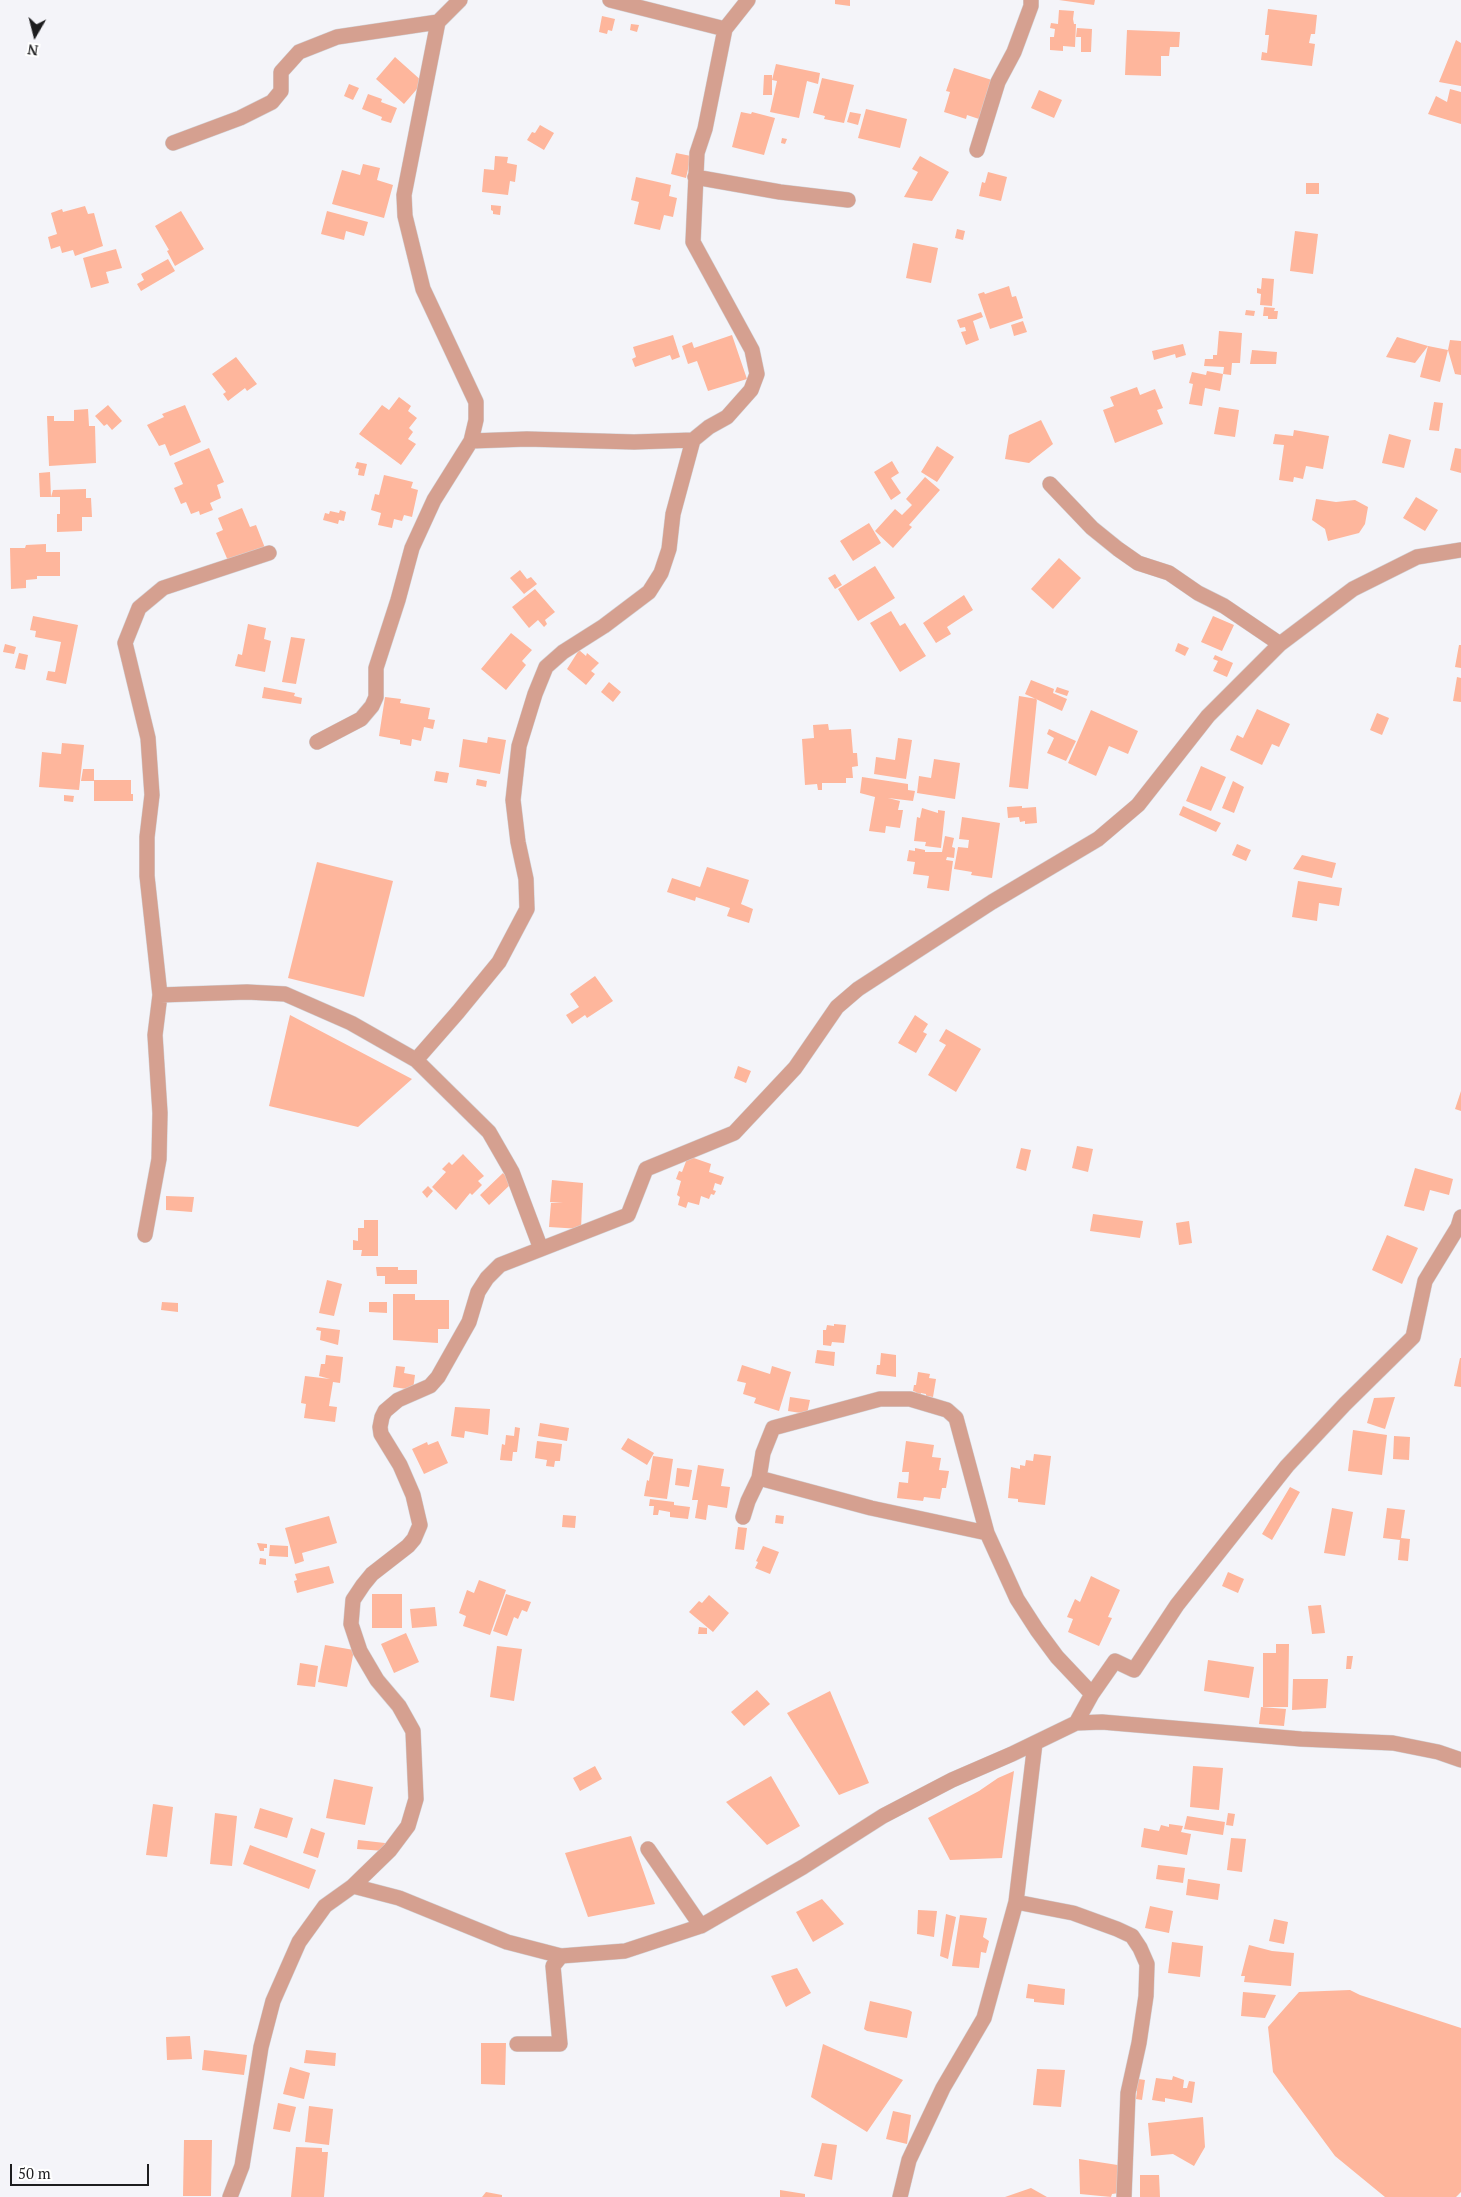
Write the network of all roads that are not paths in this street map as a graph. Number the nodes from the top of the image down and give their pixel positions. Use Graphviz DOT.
graph roads {
  1 [pos="460,0"];
  2 [pos="610,0"];
  3 [pos="748,0"];
  4 [pos="1031,0"];
  5 [pos="438,22"];
  6 [pos="725,30"];
  7 [pos="173,143"];
  8 [pos="977,150"];
  9 [pos="695,177"];
  10 [pos="848,200"];
  11 [pos="693,440"];
  12 [pos="471,441"];
  13 [pos="1050,484"];
  14 [pos="1461,550"];
  15 [pos="269,553"];
  16 [pos="1280,644"];
  17 [pos="318,742"];
  18 [pos="160,995"];
  19 [pos="416,1060"];
  20 [pos="1460,1224"];
  21 [pos="145,1234"];
  22 [pos="541,1249"];
  23 [pos="759,1478"];
  24 [pos="743,1517"];
  25 [pos="987,1533"];
  26 [pos="1092,1694"];
  27 [pos="1076,1723"];
  28 [pos="1035,1743"];
  29 [pos="1461,1760"];
  30 [pos="648,1849"];
  31 [pos="353,1886"];
  32 [pos="1016,1902"];
  33 [pos="701,1926"];
  34 [pos="561,1956"];
  35 [pos="517,2044"];
  36 [pos="230,2197"];
  37 [pos="900,2197"];
  38 [pos="1124,2197"];
  1 -- 5 [label="street"];
  2 -- 6 [label="street"];
  3 -- 6 [label="street"];
  4 -- 8 [label="street"];
  5 -- 7 [label="street"];
  5 -- 12 [label="street"];
  6 -- 9 [label="street"];
  9 -- 10 [label="street"];
  9 -- 11 [label="street"];
  11 -- 12 [label="street"];
  11 -- 19 [label="street"];
  12 -- 17 [label="street"];
  13 -- 16 [label="street"];
  14 -- 16 [label="street"];
  15 -- 18 [label="street"];
  16 -- 22 [label="street"];
  18 -- 19 [label="street"];
  18 -- 21 [label="street"];
  19 -- 22 [label="street"];
  20 -- 26 [label="street"];
  22 -- 31 [label="street"];
  23 -- 24 [label="street"];
  23 -- 25 [label="street"];
  23 -- 25 [label="street"];
  25 -- 26 [label="street"];
  26 -- 27 [label="street"];
  27 -- 28 [label="street"];
  27 -- 29 [label="street"];
  28 -- 32 [label="street"];
  28 -- 33 [label="street"];
  30 -- 33 [label="street"];
  31 -- 34 [label="street"];
  31 -- 36 [label="street"];
  32 -- 37 [label="street"];
  32 -- 38 [label="street"];
  33 -- 34 [label="street"];
  34 -- 35 [label="street"];
}
